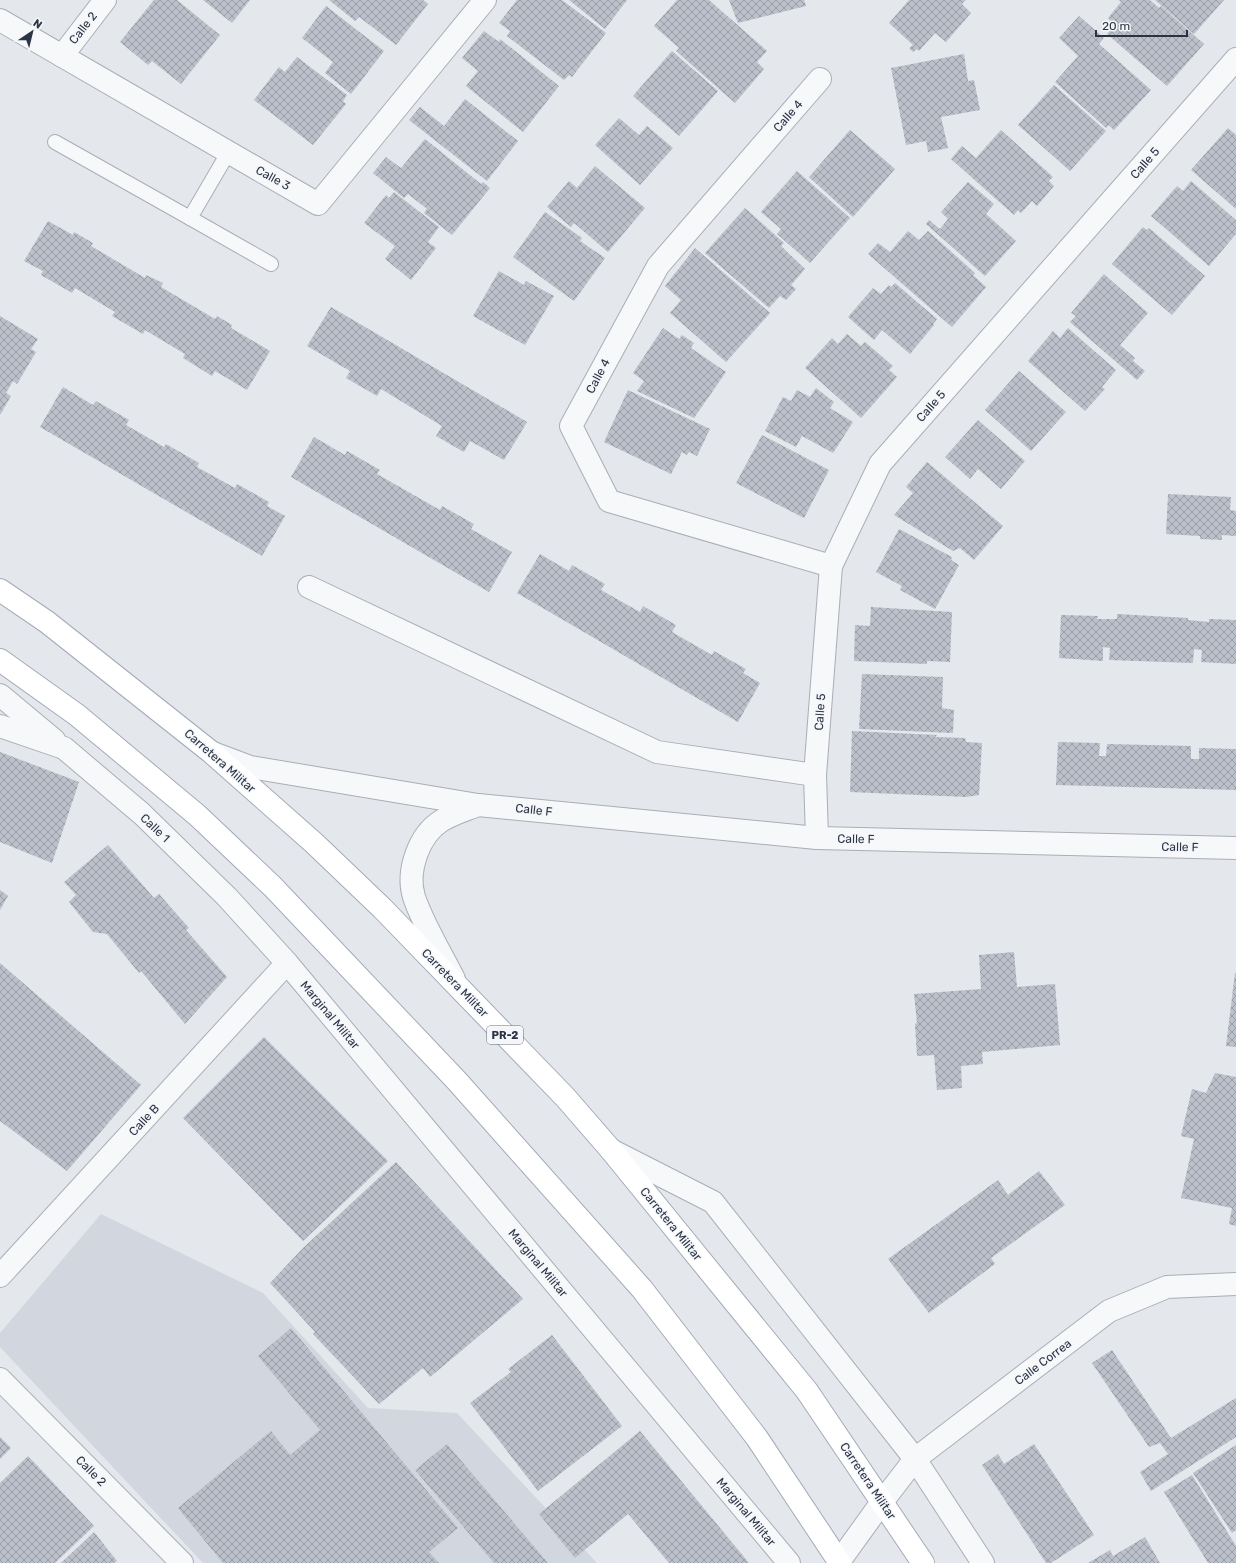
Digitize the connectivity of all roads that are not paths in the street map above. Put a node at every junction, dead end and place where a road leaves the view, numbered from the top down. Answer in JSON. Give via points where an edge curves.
{"nodes":[{"id":1,"x":105,"y":0,"type":"edge"},
{"id":2,"x":485,"y":0,"type":"edge"},
{"id":3,"x":0,"y":20,"type":"edge"},
{"id":4,"x":62,"y":56,"type":"junction"},
{"id":5,"x":1236,"y":59,"type":"edge"},
{"id":6,"x":820,"y":79,"type":"dead end"},
{"id":7,"x":55,"y":142,"type":"dead end"},
{"id":8,"x":228,"y":153,"type":"junction"},
{"id":9,"x":190,"y":218,"type":"junction"},
{"id":10,"x":271,"y":264,"type":"dead end"},
{"id":11,"x":831,"y":566,"type":"junction"},
{"id":12,"x":309,"y":587,"type":"dead end"},
{"id":13,"x":0,"y":590,"type":"edge"},
{"id":14,"x":0,"y":660,"type":"edge"},
{"id":15,"x":0,"y":695,"type":"edge"},
{"id":16,"x":0,"y":726,"type":"edge"},
{"id":17,"x":64,"y":748,"type":"junction"},
{"id":18,"x":211,"y":752,"type":"junction"},
{"id":19,"x":815,"y":775,"type":"junction"},
{"id":20,"x":478,"y":805,"type":"junction"},
{"id":21,"x":817,"y":838,"type":"junction"},
{"id":22,"x":1236,"y":848,"type":"edge"},
{"id":23,"x":287,"y":963,"type":"junction"},
{"id":24,"x":456,"y":984,"type":"junction"},
{"id":25,"x":611,"y":1150,"type":"junction"},
{"id":26,"x":0,"y":1276,"type":"edge"},
{"id":27,"x":1236,"y":1284,"type":"edge"},
{"id":28,"x":0,"y":1379,"type":"edge"},
{"id":29,"x":915,"y":1459,"type":"junction"},
{"id":30,"x":882,"y":1502,"type":"junction"},
{"id":31,"x":182,"y":1563,"type":"edge"},
{"id":32,"x":789,"y":1563,"type":"edge"},
{"id":33,"x":839,"y":1563,"type":"edge"},
{"id":34,"x":923,"y":1563,"type":"edge"},
{"id":35,"x":983,"y":1563,"type":"edge"}],
"edges":[{"from":1,"to":4,"type":"street","name":"Calle 2"},
{"from":2,"to":8,"type":"street","name":"Calle 3","via":[[318,204]]},
{"from":3,"to":4,"type":"street","name":"Calle 3"},
{"from":4,"to":8,"type":"street","name":"Calle 3"},
{"from":5,"to":11,"type":"street","name":"Calle 5","via":[[880,464]]},
{"from":6,"to":11,"type":"street","name":"Calle 4","via":[[658,266],[571,426],[610,501]]},
{"from":7,"to":9,"type":"lane"},
{"from":8,"to":9,"type":"lane"},
{"from":9,"to":10,"type":"lane"},
{"from":11,"to":19,"type":"street","name":"Calle 5"},
{"from":12,"to":19,"type":"street","via":[[657,752]]},
{"from":13,"to":18,"type":"main road","name":"Carretera Militar","number":"PR-2","via":[[47,622]]},
{"from":14,"to":33,"type":"main road","via":[[77,715],[197,816],[274,887],[458,1081],[642,1289],[757,1438]]},
{"from":15,"to":17,"type":"street"},
{"from":16,"to":17,"type":"street","name":"Calle 1"},
{"from":17,"to":23,"type":"street","name":"Calle 1","via":[[142,814],[227,897]]},
{"from":18,"to":20,"type":"street","name":"Calle F","via":[[250,767]]},
{"from":18,"to":24,"type":"main road","name":"Carretera Militar","number":"PR-2","via":[[314,843]]},
{"from":19,"to":21,"type":"street","name":"Calle 5"},
{"from":20,"to":21,"type":"street","name":"Calle F"},
{"from":20,"to":24,"type":"street","via":[[441,821],[423,839],[414,859],[414,896]]},
{"from":21,"to":22,"type":"street","name":"Calle F"},
{"from":23,"to":26,"type":"street","name":"Calle B"},
{"from":23,"to":32,"type":"street","name":"Marginal Militar"},
{"from":24,"to":25,"type":"main road","name":"Carretera Militar","number":"PR-2","via":[[565,1097]]},
{"from":25,"to":29,"type":"street","via":[[713,1202]]},
{"from":25,"to":30,"type":"main road","name":"Carretera Militar","number":"PR-2","via":[[807,1391]]},
{"from":27,"to":29,"type":"street","name":"Calle Correa","via":[[1167,1287],[1109,1311]]},
{"from":28,"to":31,"type":"street","name":"Calle 2"},
{"from":29,"to":30,"type":"street","name":"Calle Correa"},
{"from":29,"to":35,"type":"street"},
{"from":30,"to":33,"type":"street","name":"Calle Correa"},
{"from":30,"to":34,"type":"main road","name":"Carretera Militar","number":"PR-2"}]}
